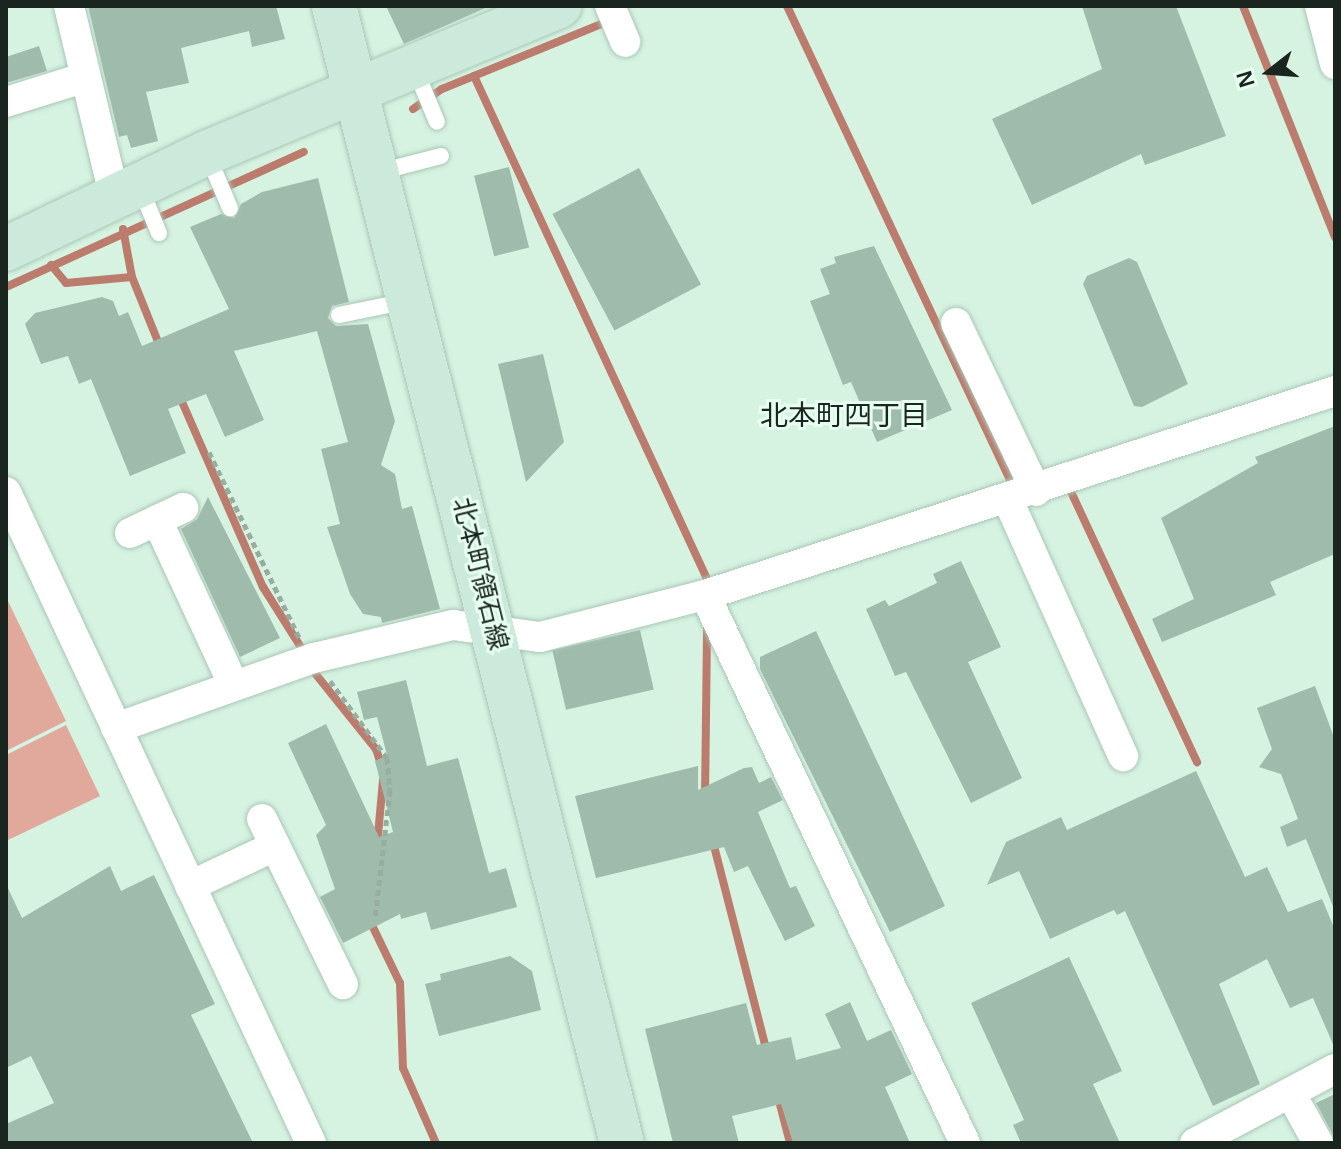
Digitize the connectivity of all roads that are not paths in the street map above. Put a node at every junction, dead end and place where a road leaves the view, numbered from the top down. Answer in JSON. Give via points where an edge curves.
{"nodes":[{"id":1,"x":69,"y":6,"type":"edge"},
{"id":2,"x":334,"y":6,"type":"edge"},
{"id":3,"x":560,"y":6,"type":"edge"},
{"id":4,"x":610,"y":6,"type":"edge"},
{"id":5,"x":1320,"y":6,"type":"edge"},
{"id":6,"x":625,"y":42,"type":"dead end"},
{"id":7,"x":1335,"y":64,"type":"edge"},
{"id":8,"x":418,"y":76,"type":"junction"},
{"id":9,"x":83,"y":78,"type":"junction"},
{"id":10,"x":356,"y":90,"type":"junction"},
{"id":11,"x":6,"y":102,"type":"edge"},
{"id":12,"x":437,"y":122,"type":"dead end"},
{"id":13,"x":441,"y":156,"type":"dead end"},
{"id":14,"x":210,"y":163,"type":"junction"},
{"id":15,"x":377,"y":172,"type":"junction"},
{"id":16,"x":133,"y":195,"type":"junction"},
{"id":17,"x":230,"y":208,"type":"dead end"},
{"id":18,"x":159,"y":233,"type":"dead end"},
{"id":19,"x":6,"y":249,"type":"edge"},
{"id":20,"x":410,"y":300,"type":"junction"},
{"id":21,"x":339,"y":315,"type":"dead end"},
{"id":22,"x":956,"y":323,"type":"dead end"},
{"id":23,"x":1335,"y":391,"type":"edge"},
{"id":24,"x":6,"y":492,"type":"edge"},
{"id":25,"x":1022,"y":496,"type":"junction"},
{"id":26,"x":157,"y":520,"type":"dead end"},
{"id":27,"x":705,"y":595,"type":"junction"},
{"id":28,"x":495,"y":633,"type":"junction"},
{"id":29,"x":234,"y":686,"type":"junction"},
{"id":30,"x":116,"y":728,"type":"junction"},
{"id":31,"x":1123,"y":756,"type":"dead end"},
{"id":32,"x":190,"y":886,"type":"junction"},
{"id":33,"x":343,"y":984,"type":"dead end"},
{"id":34,"x":1335,"y":1069,"type":"edge"},
{"id":35,"x":1292,"y":1096,"type":"junction"},
{"id":36,"x":311,"y":1143,"type":"edge"},
{"id":37,"x":622,"y":1143,"type":"edge"},
{"id":38,"x":965,"y":1143,"type":"edge"},
{"id":39,"x":1195,"y":1143,"type":"edge"},
{"id":40,"x":1318,"y":1143,"type":"edge"}],
"edges":[{"from":1,"to":9,"type":"street"},
{"from":2,"to":10,"type":"main road","name":"北本町領石線"},
{"from":3,"to":8,"type":"main road"},
{"from":4,"to":6,"type":"street"},
{"from":5,"to":7,"type":"street"},
{"from":8,"to":10,"type":"main road"},
{"from":8,"to":12,"type":"lane"},
{"from":9,"to":11,"type":"street"},
{"from":9,"to":16,"type":"street"},
{"from":10,"to":14,"type":"main road"},
{"from":10,"to":15,"type":"main road","name":"北本町領石線"},
{"from":13,"to":15,"type":"lane"},
{"from":14,"to":16,"type":"main road"},
{"from":14,"to":17,"type":"lane"},
{"from":15,"to":20,"type":"main road","name":"北本町領石線"},
{"from":16,"to":18,"type":"lane"},
{"from":16,"to":19,"type":"main road"},
{"from":20,"to":21,"type":"lane"},
{"from":20,"to":28,"type":"main road","name":"北本町領石線"},
{"from":22,"to":25,"type":"street"},
{"from":23,"to":25,"type":"street"},
{"from":24,"to":30,"type":"street"},
{"from":25,"to":27,"type":"street"},
{"from":25,"to":31,"type":"street"},
{"from":26,"to":29,"type":"street"},
{"from":27,"to":28,"type":"street","via":[[540,637]]},
{"from":27,"to":38,"type":"street"},
{"from":28,"to":29,"type":"street","via":[[453,625],[314,658]]},
{"from":28,"to":37,"type":"main road","name":"北本町領石線"},
{"from":29,"to":30,"type":"street"},
{"from":30,"to":32,"type":"street"},
{"from":32,"to":33,"type":"street","via":[[269,832]]},
{"from":32,"to":36,"type":"street"},
{"from":34,"to":35,"type":"street","via":[[1302,1083]]},
{"from":35,"to":39,"type":"street"},
{"from":35,"to":40,"type":"street"}]}
